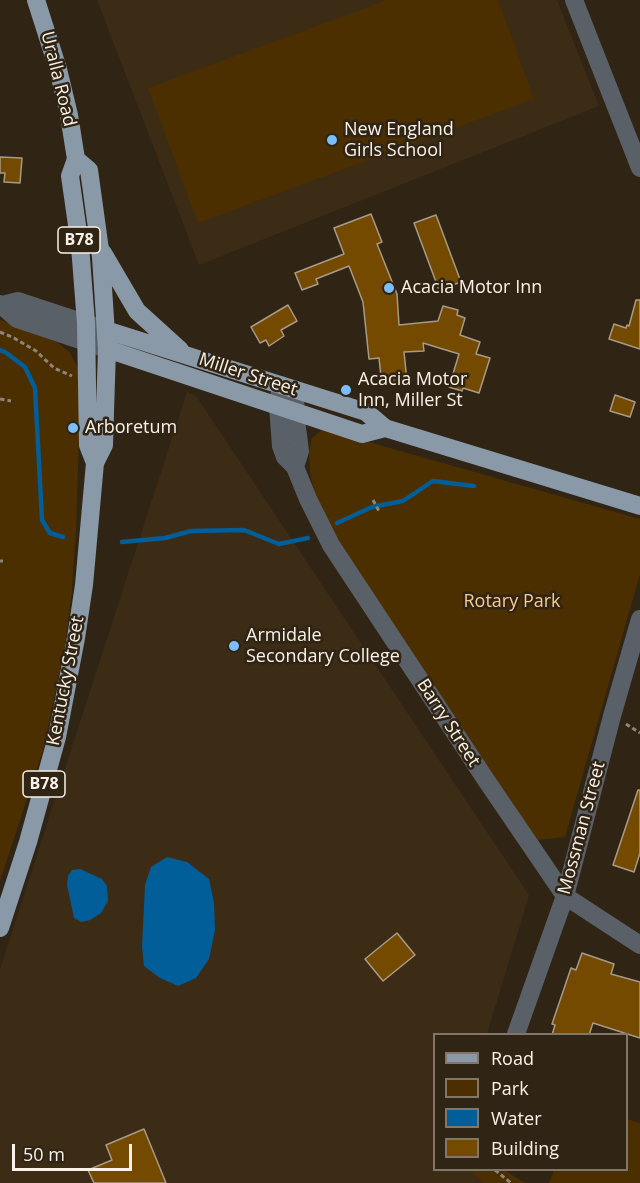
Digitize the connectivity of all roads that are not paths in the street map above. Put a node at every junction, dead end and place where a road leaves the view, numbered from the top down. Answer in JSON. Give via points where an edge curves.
{"nodes":[{"id":1,"x":36,"y":0,"type":"edge"},
{"id":2,"x":574,"y":0,"type":"edge"},
{"id":3,"x":76,"y":159,"type":"junction"},
{"id":4,"x":640,"y":168,"type":"edge"},
{"id":5,"x":100,"y":249,"type":"junction"},
{"id":6,"x":1,"y":304,"type":"edge"},
{"id":7,"x":86,"y":323,"type":"junction"},
{"id":8,"x":106,"y":330,"type":"junction"},
{"id":9,"x":88,"y":343,"type":"junction"},
{"id":10,"x":107,"y":349,"type":"junction"},
{"id":11,"x":186,"y":355,"type":"junction"},
{"id":12,"x":289,"y":388,"type":"junction"},
{"id":13,"x":287,"y":409,"type":"junction"},
{"id":14,"x":386,"y":428,"type":"junction"},
{"id":15,"x":95,"y":463,"type":"junction"},
{"id":16,"x":640,"y":506,"type":"edge"},
{"id":17,"x":640,"y":619,"type":"edge"},
{"id":18,"x":565,"y":896,"type":"junction"},
{"id":19,"x":0,"y":928,"type":"edge"},
{"id":20,"x":640,"y":945,"type":"edge"},
{"id":21,"x":517,"y":1033,"type":"edge"}],
"edges":[{"from":1,"to":3,"type":"main road","name":"Uralla Road","number":"B78","via":[[58,69]]},
{"from":2,"to":4,"type":"street"},
{"from":3,"to":5,"type":"main road","name":"Uralla Road","number":"B78","via":[[89,170]]},
{"from":3,"to":7,"type":"main road","name":"Uralla Road","number":"B78","via":[[70,176]]},
{"from":5,"to":8,"type":"main road","name":"Uralla Road","number":"B78"},
{"from":5,"to":11,"type":"main road","via":[[137,311]]},
{"from":6,"to":7,"type":"street","via":[[18,301]]},
{"from":6,"to":9,"type":"street","via":[[17,319]]},
{"from":7,"to":8,"type":"street"},
{"from":7,"to":9,"type":"main road","name":"Uralla Road","number":"B78"},
{"from":8,"to":10,"type":"main road","name":"Kentucky Street","number":"B78"},
{"from":8,"to":11,"type":"main road","name":"Miller Street"},
{"from":9,"to":10,"type":"street"},
{"from":9,"to":15,"type":"main road","name":"Kentucky Street","number":"B78","via":[[88,446]]},
{"from":10,"to":13,"type":"main road","name":"Miller Street"},
{"from":10,"to":15,"type":"main road","name":"Kentucky Street","number":"B78","via":[[104,445]]},
{"from":11,"to":12,"type":"main road","name":"Miller Street"},
{"from":12,"to":13,"type":"street","name":"Barry Street"},
{"from":12,"to":14,"type":"main road","name":"Miller Street","via":[[366,412]]},
{"from":13,"to":14,"type":"main road","name":"Miller Street","via":[[362,434]]},
{"from":13,"to":18,"type":"street","name":"Barry Street","via":[[300,452],[295,467],[331,545]]},
{"from":14,"to":16,"type":"main road","name":"Miller Street"},
{"from":15,"to":19,"type":"main road","name":"Kentucky Street","number":"B78","via":[[84,585],[57,737]]},
{"from":17,"to":18,"type":"street","name":"Mossman Street"},
{"from":18,"to":20,"type":"street","name":"Barry Street"},
{"from":18,"to":21,"type":"street","name":"Mossman Street"}]}
